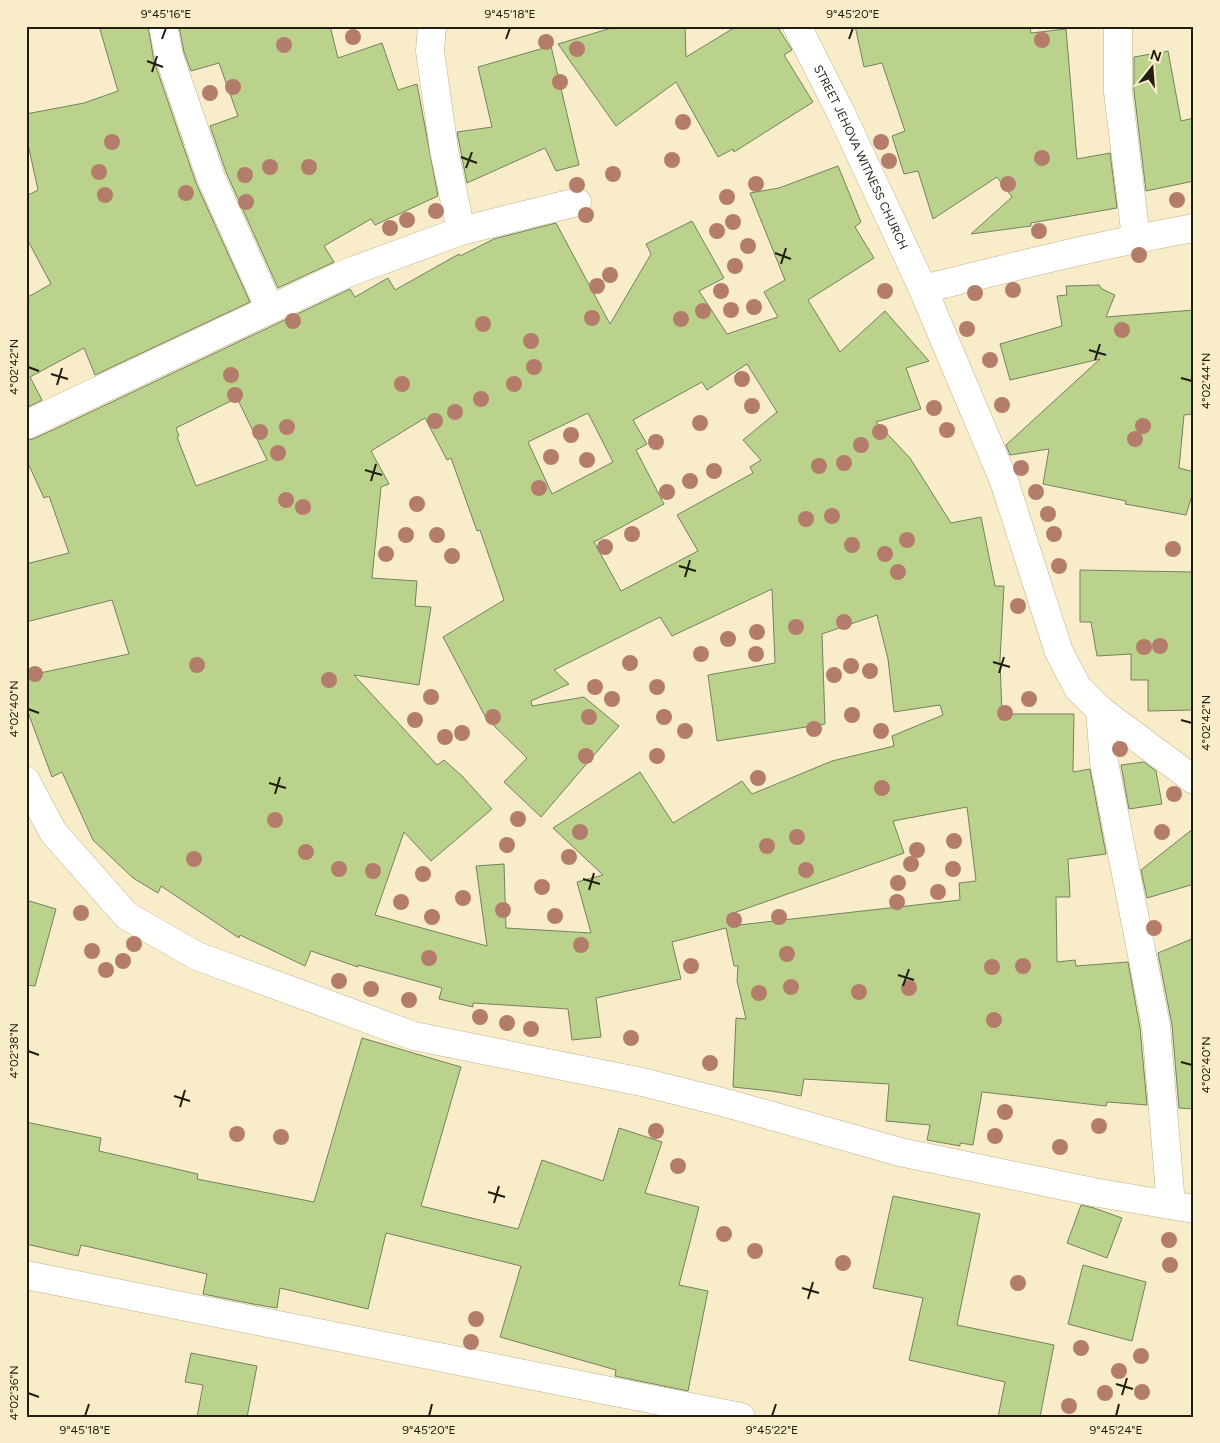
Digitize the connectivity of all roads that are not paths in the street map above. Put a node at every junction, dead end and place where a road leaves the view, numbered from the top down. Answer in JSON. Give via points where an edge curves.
{"nodes":[{"id":1,"x":163,"y":26,"type":"edge"},
{"id":2,"x":432,"y":26,"type":"edge"},
{"id":3,"x":798,"y":26,"type":"edge"},
{"id":4,"x":1118,"y":26,"type":"edge"},
{"id":5,"x":577,"y":202,"type":"dead end"},
{"id":6,"x":1194,"y":228,"type":"edge"},
{"id":7,"x":461,"y":231,"type":"junction"},
{"id":8,"x":1136,"y":238,"type":"junction"},
{"id":9,"x":923,"y":290,"type":"junction"},
{"id":10,"x":270,"y":309,"type":"junction"},
{"id":11,"x":26,"y":426,"type":"edge"},
{"id":12,"x":1100,"y":710,"type":"junction"},
{"id":13,"x":1194,"y":780,"type":"edge"},
{"id":14,"x":26,"y":781,"type":"edge"},
{"id":15,"x":1182,"y":1207,"type":"edge"},
{"id":16,"x":26,"y":1275,"type":"edge"},
{"id":17,"x":741,"y":1417,"type":"edge"}],
"edges":[{"from":1,"to":10,"type":"street","via":[[169,56],[211,178]]},
{"from":2,"to":7,"type":"street","via":[[431,60],[444,150]]},
{"from":3,"to":9,"type":"street","name":"STREET JEHOVA WITNESS CHURCH"},
{"from":4,"to":8,"type":"street","via":[[1118,92]]},
{"from":5,"to":7,"type":"street"},
{"from":6,"to":8,"type":"street"},
{"from":7,"to":10,"type":"street","via":[[347,273]]},
{"from":8,"to":9,"type":"street"},
{"from":9,"to":12,"type":"street","name":"STREET JEHOVA WITNESS CHURCH","via":[[1004,482],[1059,652],[1078,688]]},
{"from":10,"to":11,"type":"street"},
{"from":12,"to":13,"type":"street","name":"STREET JEHOVA WITNESS CHURCH"},
{"from":12,"to":15,"type":"street","via":[[1104,762],[1156,1026]]},
{"from":14,"to":15,"type":"street","via":[[53,832],[127,916],[206,960],[414,1036],[642,1082],[900,1152]]},
{"from":16,"to":17,"type":"street"}]}
